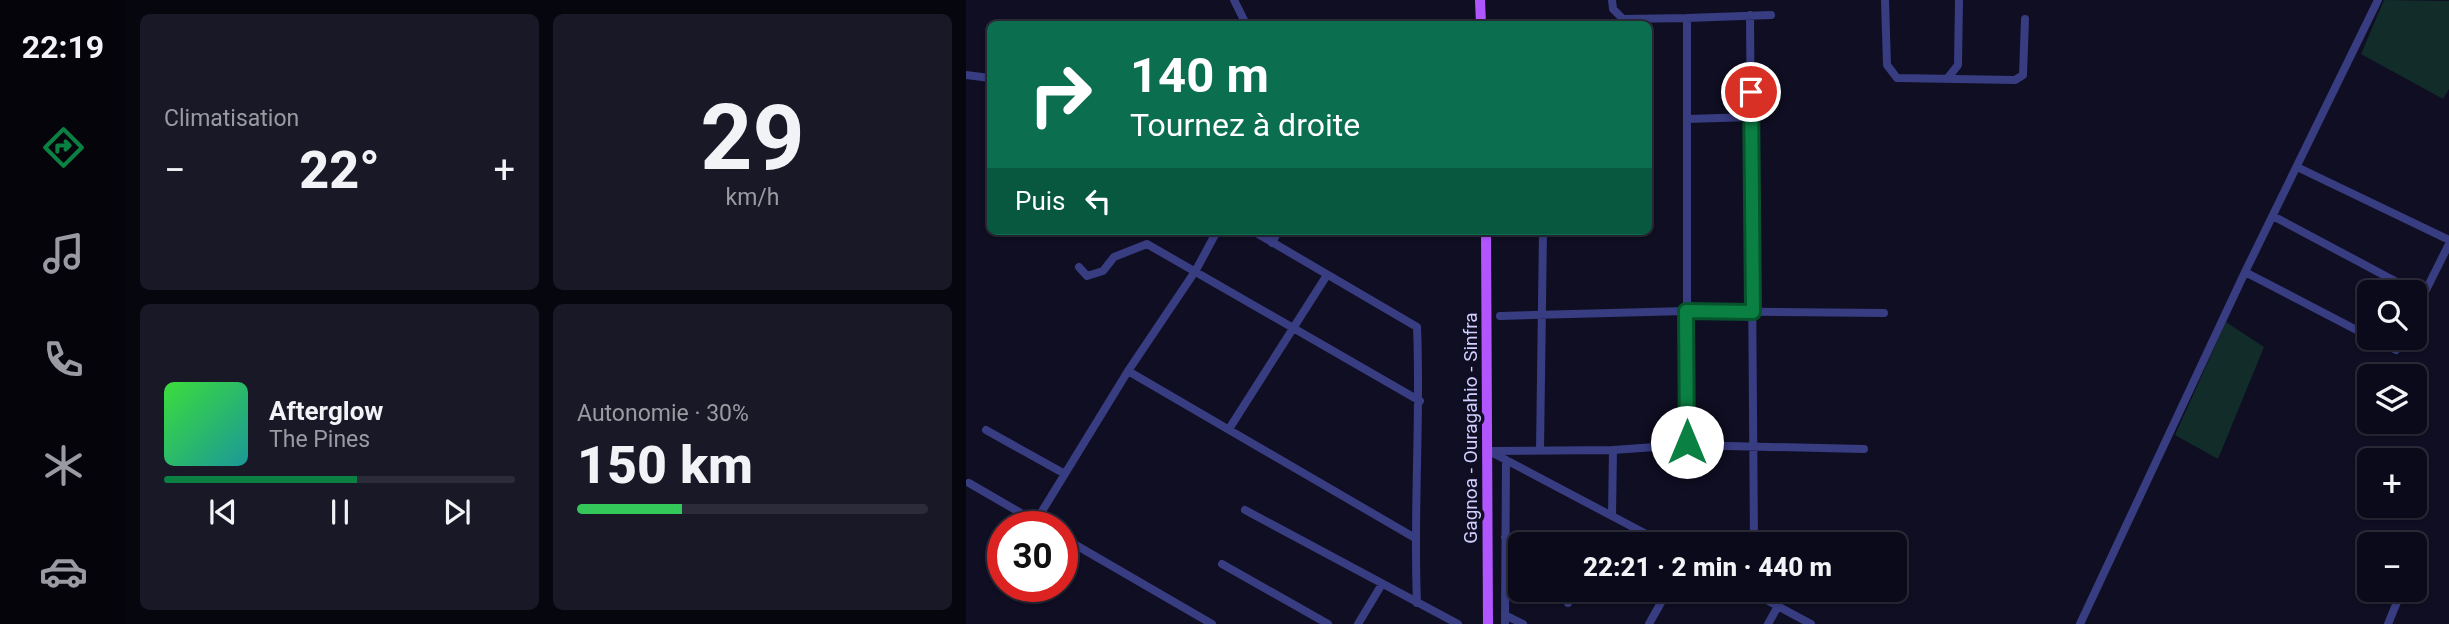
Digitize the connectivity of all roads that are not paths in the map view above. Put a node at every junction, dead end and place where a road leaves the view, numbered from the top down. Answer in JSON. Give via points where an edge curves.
{"nodes":[{"id":1,"x":1234,"y":0,"type":"edge"},
{"id":2,"x":1480,"y":0,"type":"edge"},
{"id":3,"x":1612,"y":0,"type":"edge"},
{"id":4,"x":1885,"y":0,"type":"edge"},
{"id":5,"x":1959,"y":0,"type":"edge"},
{"id":6,"x":2378,"y":0,"type":"edge"},
{"id":7,"x":1771,"y":15,"type":"dead end"},
{"id":8,"x":1750,"y":16,"type":"junction"},
{"id":9,"x":1686,"y":18,"type":"junction"},
{"id":10,"x":2025,"y":19,"type":"dead end"},
{"id":11,"x":1244,"y":21,"type":"edge"},
{"id":12,"x":1481,"y":21,"type":"edge"},
{"id":13,"x":966,"y":75,"type":"edge"},
{"id":14,"x":987,"y":78,"type":"edge"},
{"id":15,"x":1947,"y":79,"type":"junction"},
{"id":16,"x":1752,"y":117,"type":"junction"},
{"id":17,"x":1687,"y":119,"type":"junction"},
{"id":18,"x":2297,"y":167,"type":"junction"},
{"id":19,"x":2273,"y":216,"type":"junction"},
{"id":20,"x":1215,"y":235,"type":"edge"},
{"id":21,"x":1259,"y":235,"type":"edge"},
{"id":22,"x":1276,"y":235,"type":"edge"},
{"id":23,"x":1486,"y":235,"type":"edge"},
{"id":24,"x":1543,"y":235,"type":"edge"},
{"id":25,"x":2449,"y":242,"type":"edge"},
{"id":26,"x":1272,"y":243,"type":"junction"},
{"id":27,"x":1079,"y":267,"type":"dead end"},
{"id":28,"x":1196,"y":270,"type":"junction"},
{"id":29,"x":2245,"y":272,"type":"junction"},
{"id":30,"x":1327,"y":275,"type":"junction"},
{"id":31,"x":2393,"y":280,"type":"edge"},
{"id":32,"x":2427,"y":288,"type":"edge"},
{"id":33,"x":1686,"y":311,"type":"junction"},
{"id":34,"x":1753,"y":312,"type":"junction"},
{"id":35,"x":1884,"y":313,"type":"dead end"},
{"id":36,"x":1541,"y":315,"type":"junction"},
{"id":37,"x":1500,"y":316,"type":"dead end"},
{"id":38,"x":1293,"y":329,"type":"junction"},
{"id":39,"x":2357,"y":330,"type":"edge"},
{"id":40,"x":1128,"y":371,"type":"junction"},
{"id":41,"x":1420,"y":401,"type":"junction"},
{"id":42,"x":1229,"y":429,"type":"junction"},
{"id":43,"x":986,"y":430,"type":"dead end"},
{"id":44,"x":1684,"y":445,"type":"junction"},
{"id":45,"x":1754,"y":447,"type":"junction"},
{"id":46,"x":1864,"y":449,"type":"dead end"},
{"id":47,"x":1540,"y":450,"type":"junction"},
{"id":48,"x":1613,"y":450,"type":"junction"},
{"id":49,"x":1489,"y":451,"type":"junction"},
{"id":50,"x":1506,"y":460,"type":"junction"},
{"id":51,"x":1065,"y":474,"type":"junction"},
{"id":52,"x":970,"y":483,"type":"dead end"},
{"id":53,"x":1245,"y":510,"type":"dead end"},
{"id":54,"x":1019,"y":511,"type":"edge"},
{"id":55,"x":1042,"y":511,"type":"edge"},
{"id":56,"x":1612,"y":516,"type":"junction"},
{"id":57,"x":1642,"y":532,"type":"edge"},
{"id":58,"x":1754,"y":532,"type":"edge"},
{"id":59,"x":1505,"y":537,"type":"junction"},
{"id":60,"x":1508,"y":537,"type":"edge"},
{"id":61,"x":1415,"y":538,"type":"junction"},
{"id":62,"x":1078,"y":546,"type":"edge"},
{"id":63,"x":1222,"y":564,"type":"dead end"},
{"id":64,"x":1382,"y":584,"type":"junction"},
{"id":65,"x":1661,"y":602,"type":"edge"},
{"id":66,"x":1771,"y":602,"type":"edge"},
{"id":67,"x":2397,"y":602,"type":"edge"},
{"id":68,"x":1417,"y":603,"type":"junction"},
{"id":69,"x":1778,"y":606,"type":"junction"},
{"id":70,"x":1505,"y":619,"type":"edge"},
{"id":71,"x":1212,"y":624,"type":"edge"},
{"id":72,"x":1328,"y":624,"type":"edge"},
{"id":73,"x":1358,"y":624,"type":"edge"},
{"id":74,"x":1458,"y":624,"type":"edge"},
{"id":75,"x":1488,"y":624,"type":"edge"},
{"id":76,"x":1523,"y":624,"type":"edge"},
{"id":77,"x":1649,"y":624,"type":"edge"},
{"id":78,"x":1768,"y":624,"type":"edge"},
{"id":79,"x":1811,"y":624,"type":"edge"},
{"id":80,"x":2080,"y":624,"type":"edge"},
{"id":81,"x":2388,"y":624,"type":"edge"}],
"edges":[{"from":1,"to":11,"type":"street"},
{"from":2,"to":12,"type":"main road"},
{"from":3,"to":9,"type":"street","via":[[1613,9],[1623,19]]},
{"from":4,"to":15,"type":"street","via":[[1886,65],[1898,78]]},
{"from":5,"to":15,"type":"street","via":[[1958,65]]},
{"from":6,"to":18,"type":"street"},
{"from":7,"to":8,"type":"street"},
{"from":8,"to":9,"type":"street"},
{"from":8,"to":16,"type":"street"},
{"from":9,"to":17,"type":"street"},
{"from":10,"to":15,"type":"street","via":[[2023,75],[2015,80]]},
{"from":13,"to":14,"type":"street"},
{"from":16,"to":17,"type":"street"},
{"from":16,"to":34,"type":"street"},
{"from":17,"to":33,"type":"street"},
{"from":18,"to":19,"type":"street"},
{"from":18,"to":25,"type":"street"},
{"from":19,"to":29,"type":"street"},
{"from":19,"to":31,"type":"street"},
{"from":20,"to":28,"type":"street"},
{"from":21,"to":26,"type":"street"},
{"from":22,"to":26,"type":"street"},
{"from":23,"to":49,"type":"main road","name":"Gagnoa - Ouragahio - Sinfra"},
{"from":24,"to":36,"type":"street"},
{"from":25,"to":32,"type":"street"},
{"from":26,"to":30,"type":"street"},
{"from":27,"to":28,"type":"street","via":[[1087,276],[1103,271],[1114,257],[1147,244]]},
{"from":28,"to":38,"type":"street"},
{"from":28,"to":40,"type":"street"},
{"from":29,"to":39,"type":"street"},
{"from":29,"to":80,"type":"street"},
{"from":30,"to":38,"type":"street"},
{"from":30,"to":41,"type":"street","via":[[1417,327]]},
{"from":33,"to":34,"type":"street"},
{"from":33,"to":36,"type":"street"},
{"from":33,"to":44,"type":"street"},
{"from":34,"to":35,"type":"street"},
{"from":34,"to":45,"type":"street"},
{"from":36,"to":37,"type":"street"},
{"from":36,"to":47,"type":"street"},
{"from":38,"to":41,"type":"street"},
{"from":38,"to":42,"type":"street"},
{"from":40,"to":42,"type":"street"},
{"from":40,"to":51,"type":"street"},
{"from":41,"to":61,"type":"street"},
{"from":42,"to":61,"type":"street"},
{"from":43,"to":51,"type":"street"},
{"from":44,"to":45,"type":"street"},
{"from":44,"to":48,"type":"street"},
{"from":45,"to":46,"type":"street"},
{"from":45,"to":58,"type":"street"},
{"from":47,"to":48,"type":"street"},
{"from":47,"to":49,"type":"street"},
{"from":48,"to":56,"type":"street"},
{"from":49,"to":50,"type":"street"},
{"from":49,"to":75,"type":"main road","name":"Gagnoa - Ouragahio - Sinfra"},
{"from":50,"to":56,"type":"street"},
{"from":50,"to":59,"type":"street"},
{"from":51,"to":55,"type":"street"},
{"from":52,"to":54,"type":"street"},
{"from":53,"to":64,"type":"street"},
{"from":56,"to":57,"type":"street"},
{"from":59,"to":60,"type":"street"},
{"from":59,"to":70,"type":"street"},
{"from":61,"to":68,"type":"street"},
{"from":62,"to":71,"type":"street"},
{"from":63,"to":72,"type":"street"},
{"from":64,"to":68,"type":"street"},
{"from":64,"to":73,"type":"street"},
{"from":65,"to":77,"type":"street"},
{"from":66,"to":69,"type":"street"},
{"from":67,"to":81,"type":"street"},
{"from":68,"to":74,"type":"street"},
{"from":69,"to":78,"type":"street"},
{"from":69,"to":79,"type":"street"},
{"from":70,"to":76,"type":"street"}]}
